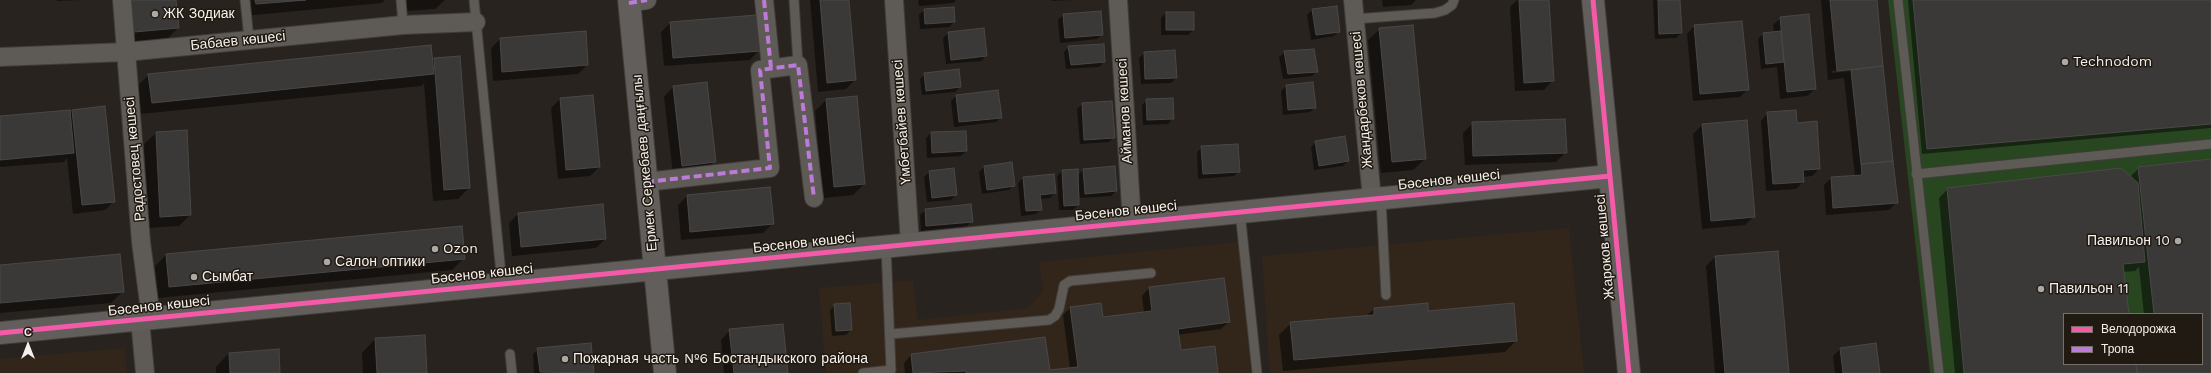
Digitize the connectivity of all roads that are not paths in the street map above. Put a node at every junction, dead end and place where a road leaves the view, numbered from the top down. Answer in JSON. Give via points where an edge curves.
{"nodes":[{"id":1,"x":122,"y":0,"type":"edge"},
{"id":2,"x":245,"y":0,"type":"edge"},
{"id":3,"x":401,"y":0,"type":"edge"},
{"id":4,"x":474,"y":0,"type":"edge"},
{"id":5,"x":764,"y":0,"type":"edge"},
{"id":6,"x":794,"y":0,"type":"edge"},
{"id":7,"x":894,"y":0,"type":"edge"},
{"id":8,"x":1118,"y":0,"type":"edge"},
{"id":9,"x":1353,"y":0,"type":"edge"},
{"id":10,"x":1454,"y":0,"type":"edge"},
{"id":11,"x":1594,"y":0,"type":"edge"},
{"id":12,"x":1898,"y":0,"type":"edge"},
{"id":13,"x":635,"y":1,"type":"edge"},
{"id":14,"x":1354,"y":19,"type":"junction"},
{"id":15,"x":476,"y":22,"type":"junction"},
{"id":16,"x":403,"y":25,"type":"junction"},
{"id":17,"x":249,"y":39,"type":"junction"},
{"id":18,"x":126,"y":52,"type":"junction"},
{"id":19,"x":0,"y":58,"type":"edge"},
{"id":20,"x":798,"y":66,"type":"junction"},
{"id":21,"x":771,"y":68,"type":"junction"},
{"id":22,"x":2211,"y":144,"type":"edge"},
{"id":23,"x":1916,"y":174,"type":"junction"},
{"id":24,"x":1610,"y":176,"type":"junction"},
{"id":25,"x":646,"y":182,"type":"junction"},
{"id":26,"x":814,"y":198,"type":"dead end"},
{"id":27,"x":1376,"y":199,"type":"junction"},
{"id":28,"x":1240,"y":212,"type":"junction"},
{"id":29,"x":1132,"y":223,"type":"junction"},
{"id":30,"x":910,"y":244,"type":"junction"},
{"id":31,"x":886,"y":247,"type":"junction"},
{"id":32,"x":655,"y":270,"type":"junction"},
{"id":33,"x":1151,"y":273,"type":"dead end"},
{"id":34,"x":502,"y":284,"type":"junction"},
{"id":35,"x":1386,"y":295,"type":"dead end"},
{"id":36,"x":146,"y":319,"type":"junction"},
{"id":37,"x":0,"y":333,"type":"edge"},
{"id":38,"x":890,"y":334,"type":"junction"},
{"id":39,"x":510,"y":354,"type":"dead end"},
{"id":40,"x":145,"y":373,"type":"edge"},
{"id":41,"x":512,"y":373,"type":"edge"},
{"id":42,"x":665,"y":373,"type":"edge"},
{"id":43,"x":863,"y":373,"type":"edge"},
{"id":44,"x":1257,"y":373,"type":"edge"},
{"id":45,"x":1629,"y":373,"type":"edge"},
{"id":46,"x":1939,"y":373,"type":"edge"}],
"edges":[{"from":1,"to":18,"type":"street","name":"Радостовец көшесі"},
{"from":2,"to":17,"type":"lane"},
{"from":3,"to":16,"type":"lane"},
{"from":4,"to":15,"type":"lane"},
{"from":5,"to":21,"type":"street"},
{"from":6,"to":20,"type":"lane"},
{"from":7,"to":30,"type":"street","name":"Үмбетбайев көшесі"},
{"from":8,"to":29,"type":"street","name":"Айманов көшесі"},
{"from":9,"to":14,"type":"street","name":"Жандарбеков көшесі"},
{"from":10,"to":14,"type":"lane","via":[[1445,10],[1435,13]]},
{"from":11,"to":24,"type":"street","name":"Жароков көшесі"},
{"from":12,"to":23,"type":"lane"},
{"from":13,"to":25,"type":"street","name":"Ермек Серкебаев даңғылы"},
{"from":14,"to":27,"type":"street","name":"Жандарбеков көшесі"},
{"from":15,"to":16,"type":"street","name":"Бабаев көшесі"},
{"from":15,"to":34,"type":"lane"},
{"from":16,"to":17,"type":"street","name":"Бабаев көшесі"},
{"from":17,"to":18,"type":"street","name":"Бабаев көшесі"},
{"from":18,"to":19,"type":"street","name":"Бабаев көшесі"},
{"from":18,"to":36,"type":"street","name":"Радостовец көшесі"},
{"from":20,"to":21,"type":"street"},
{"from":20,"to":26,"type":"street"},
{"from":21,"to":25,"type":"street","via":[[760,70],[770,168]]},
{"from":22,"to":23,"type":"lane"},
{"from":23,"to":46,"type":"lane"},
{"from":24,"to":27,"type":"street","name":"Бәсенов көшесі"},
{"from":24,"to":45,"type":"street","name":"Жароков көшесі"},
{"from":25,"to":32,"type":"street","name":"Ермек Серкебаев даңғылы"},
{"from":27,"to":28,"type":"street","name":"Бәсенов көшесі"},
{"from":27,"to":35,"type":"lane"},
{"from":28,"to":29,"type":"street","name":"Бәсенов көшесі"},
{"from":28,"to":44,"type":"lane"},
{"from":29,"to":30,"type":"street","name":"Бәсенов көшесі"},
{"from":30,"to":31,"type":"street","name":"Бәсенов көшесі"},
{"from":31,"to":32,"type":"street","name":"Бәсенов көшесі"},
{"from":31,"to":38,"type":"lane"},
{"from":32,"to":34,"type":"street","name":"Бәсенов көшесі"},
{"from":32,"to":42,"type":"street","name":"Ермек Серкебаев даңғылы"},
{"from":33,"to":38,"type":"lane","via":[[1070,281],[1064,285],[1059,309],[1049,320]]},
{"from":34,"to":36,"type":"street","name":"Бәсенов көшесі"},
{"from":36,"to":37,"type":"street","name":"Бәсенов көшесі"},
{"from":36,"to":40,"type":"street","name":"Радостовец көшесі"},
{"from":38,"to":43,"type":"lane","via":[[891,370]]},
{"from":39,"to":41,"type":"lane"}]}
